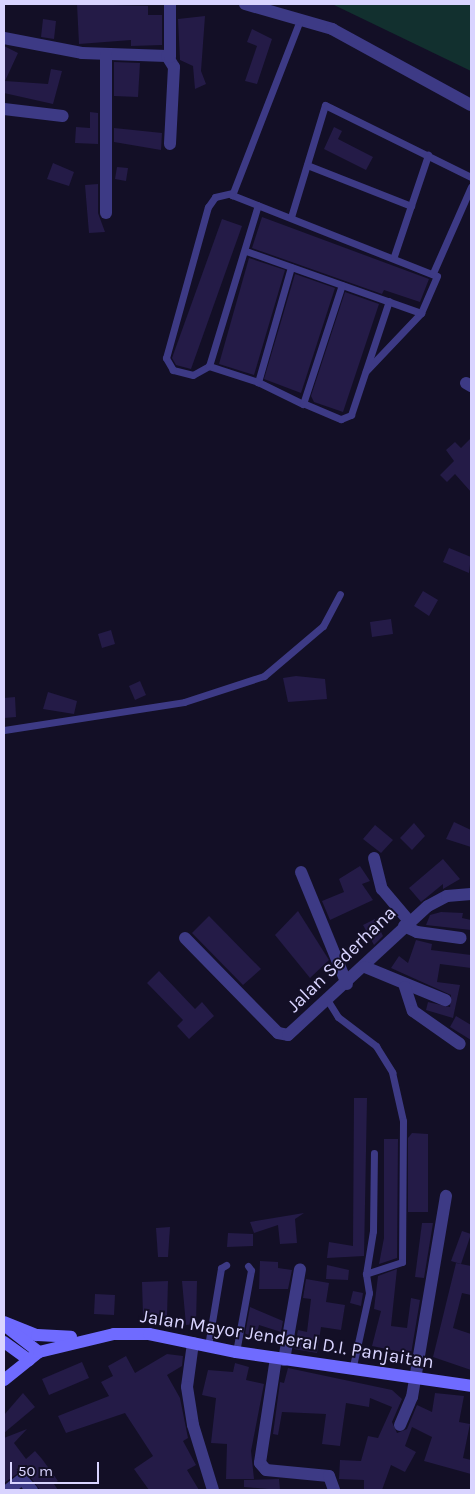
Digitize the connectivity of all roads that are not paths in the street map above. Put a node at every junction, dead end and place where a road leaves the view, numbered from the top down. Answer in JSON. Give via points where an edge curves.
{"nodes":[{"id":1,"x":170,"y":4,"type":"edge"},
{"id":2,"x":245,"y":4,"type":"edge"},
{"id":3,"x":300,"y":20,"type":"junction"},
{"id":4,"x":4,"y":38,"type":"edge"},
{"id":5,"x":106,"y":55,"type":"junction"},
{"id":6,"x":170,"y":57,"type":"junction"},
{"id":7,"x":471,"y":105,"type":"edge"},
{"id":8,"x":4,"y":109,"type":"edge"},
{"id":9,"x":63,"y":116,"type":"dead end"},
{"id":10,"x":170,"y":144,"type":"dead end"},
{"id":11,"x":428,"y":155,"type":"junction"},
{"id":12,"x":307,"y":165,"type":"junction"},
{"id":13,"x":471,"y":177,"type":"edge"},
{"id":14,"x":471,"y":187,"type":"edge"},
{"id":15,"x":232,"y":193,"type":"junction"},
{"id":16,"x":258,"y":205,"type":"junction"},
{"id":17,"x":411,"y":206,"type":"junction"},
{"id":18,"x":106,"y":213,"type":"dead end"},
{"id":19,"x":291,"y":216,"type":"junction"},
{"id":20,"x":246,"y":251,"type":"junction"},
{"id":21,"x":394,"y":256,"type":"junction"},
{"id":22,"x":291,"y":267,"type":"junction"},
{"id":23,"x":433,"y":273,"type":"junction"},
{"id":24,"x":342,"y":285,"type":"junction"},
{"id":25,"x":389,"y":301,"type":"junction"},
{"id":26,"x":421,"y":313,"type":"junction"},
{"id":27,"x":208,"y":366,"type":"junction"},
{"id":28,"x":366,"y":371,"type":"junction"},
{"id":29,"x":258,"y":382,"type":"junction"},
{"id":30,"x":305,"y":404,"type":"junction"},
{"id":31,"x":340,"y":594,"type":"dead end"},
{"id":32,"x":4,"y":730,"type":"edge"},
{"id":33,"x":374,"y":858,"type":"dead end"},
{"id":34,"x":301,"y":872,"type":"dead end"},
{"id":35,"x":471,"y":894,"type":"edge"},
{"id":36,"x":407,"y":923,"type":"junction"},
{"id":37,"x":185,"y":938,"type":"dead end"},
{"id":38,"x":461,"y":938,"type":"dead end"},
{"id":39,"x":365,"y":968,"type":"junction"},
{"id":40,"x":347,"y":984,"type":"junction"},
{"id":41,"x":405,"y":987,"type":"junction"},
{"id":42,"x":445,"y":1000,"type":"dead end"},
{"id":43,"x":328,"y":1001,"type":"junction"},
{"id":44,"x":460,"y":1044,"type":"dead end"},
{"id":45,"x":374,"y":1153,"type":"dead end"},
{"id":46,"x":446,"y":1196,"type":"dead end"},
{"id":47,"x":226,"y":1265,"type":"dead end"},
{"id":48,"x":248,"y":1266,"type":"dead end"},
{"id":49,"x":300,"y":1269,"type":"dead end"},
{"id":50,"x":366,"y":1274,"type":"junction"},
{"id":51,"x":4,"y":1323,"type":"edge"},
{"id":52,"x":90,"y":1336,"type":"junction"},
{"id":53,"x":4,"y":1342,"type":"edge"},
{"id":54,"x":193,"y":1343,"type":"junction"},
{"id":55,"x":208,"y":1346,"type":"junction"},
{"id":56,"x":39,"y":1352,"type":"junction"},
{"id":57,"x":236,"y":1352,"type":"junction"},
{"id":58,"x":280,"y":1359,"type":"junction"},
{"id":59,"x":29,"y":1360,"type":"junction"},
{"id":60,"x":352,"y":1370,"type":"junction"},
{"id":61,"x":415,"y":1379,"type":"junction"},
{"id":62,"x":4,"y":1380,"type":"edge"},
{"id":63,"x":471,"y":1386,"type":"edge"},
{"id":64,"x":400,"y":1425,"type":"dead end"},
{"id":65,"x":8,"y":1490,"type":"edge"},
{"id":66,"x":32,"y":1490,"type":"edge"},
{"id":67,"x":213,"y":1490,"type":"edge"},
{"id":68,"x":334,"y":1490,"type":"edge"}],
"edges":[{"from":1,"to":6,"type":"street"},
{"from":2,"to":3,"type":"street"},
{"from":3,"to":7,"type":"street","via":[[332,28]]},
{"from":3,"to":15,"type":"lane"},
{"from":4,"to":5,"type":"street"},
{"from":5,"to":6,"type":"street"},
{"from":5,"to":18,"type":"street"},
{"from":6,"to":10,"type":"street","via":[[174,66]]},
{"from":8,"to":9,"type":"street"},
{"from":11,"to":12,"type":"lane","via":[[325,105]]},
{"from":11,"to":13,"type":"lane"},
{"from":11,"to":17,"type":"lane"},
{"from":12,"to":17,"type":"lane"},
{"from":12,"to":19,"type":"lane"},
{"from":14,"to":23,"type":"lane"},
{"from":15,"to":16,"type":"lane"},
{"from":15,"to":27,"type":"lane","via":[[215,197],[208,207],[166,358],[172,370],[193,375]]},
{"from":16,"to":19,"type":"lane"},
{"from":16,"to":20,"type":"lane"},
{"from":17,"to":21,"type":"lane"},
{"from":19,"to":21,"type":"lane"},
{"from":20,"to":22,"type":"lane"},
{"from":20,"to":27,"type":"lane"},
{"from":21,"to":23,"type":"lane"},
{"from":22,"to":24,"type":"lane"},
{"from":22,"to":29,"type":"lane"},
{"from":23,"to":26,"type":"lane","via":[[438,279]]},
{"from":24,"to":25,"type":"lane"},
{"from":24,"to":30,"type":"lane"},
{"from":25,"to":26,"type":"lane"},
{"from":25,"to":28,"type":"lane"},
{"from":26,"to":28,"type":"lane"},
{"from":27,"to":29,"type":"lane"},
{"from":28,"to":30,"type":"lane","via":[[348,418]]},
{"from":29,"to":30,"type":"lane"},
{"from":31,"to":32,"type":"lane","via":[[323,626],[264,676],[184,702]]},
{"from":33,"to":36,"type":"street","via":[[382,889]]},
{"from":34,"to":40,"type":"street"},
{"from":35,"to":36,"type":"street","name":"Jalan Sederhana","via":[[447,896]]},
{"from":36,"to":38,"type":"street","via":[[427,934]]},
{"from":36,"to":39,"type":"street","name":"Jalan Sederhana"},
{"from":37,"to":43,"type":"street","name":"Jalan Sederhana","via":[[283,1035],[293,1034]]},
{"from":39,"to":40,"type":"street","name":"Jalan Sederhana"},
{"from":39,"to":41,"type":"street"},
{"from":40,"to":43,"type":"street","name":"Jalan Sederhana"},
{"from":41,"to":42,"type":"street"},
{"from":41,"to":44,"type":"street","via":[[417,1015]]},
{"from":43,"to":50,"type":"lane","via":[[338,1018],[376,1046],[392,1072],[402,1105],[402,1262]]},
{"from":45,"to":50,"type":"lane","via":[[374,1231]]},
{"from":46,"to":61,"type":"street"},
{"from":47,"to":55,"type":"lane","via":[[221,1268]]},
{"from":48,"to":57,"type":"lane","via":[[251,1270]]},
{"from":49,"to":58,"type":"street"},
{"from":50,"to":60,"type":"lane","via":[[369,1293]]},
{"from":51,"to":52,"type":"main road","via":[[37,1335]]},
{"from":51,"to":56,"type":"main road"},
{"from":52,"to":54,"type":"main road","name":"Jalan Mayor Jenderal D.I. Panjaitan","via":[[149,1334]]},
{"from":52,"to":56,"type":"main road","name":"Jalan Mayor Jenderal D.I. Panjaitan"},
{"from":53,"to":59,"type":"main road"},
{"from":54,"to":55,"type":"main road","name":"Jalan Mayor Jenderal D.I. Panjaitan"},
{"from":54,"to":67,"type":"street","via":[[187,1387],[193,1425]]},
{"from":55,"to":57,"type":"main road","name":"Jalan Mayor Jenderal D.I. Panjaitan"},
{"from":56,"to":59,"type":"main road"},
{"from":57,"to":58,"type":"main road","name":"Jalan Mayor Jenderal D.I. Panjaitan"},
{"from":58,"to":60,"type":"main road","name":"Jalan Mayor Jenderal D.I. Panjaitan"},
{"from":58,"to":68,"type":"street","via":[[260,1463],[266,1470],[329,1476]]},
{"from":59,"to":62,"type":"main road"},
{"from":60,"to":61,"type":"main road","name":"Jalan Mayor Jenderal D.I. Panjaitan"},
{"from":61,"to":63,"type":"main road","name":"Jalan Mayor Jenderal D.I. Panjaitan"},
{"from":61,"to":64,"type":"street"},
{"from":65,"to":66,"type":"street","via":[[22,1479]]}]}
